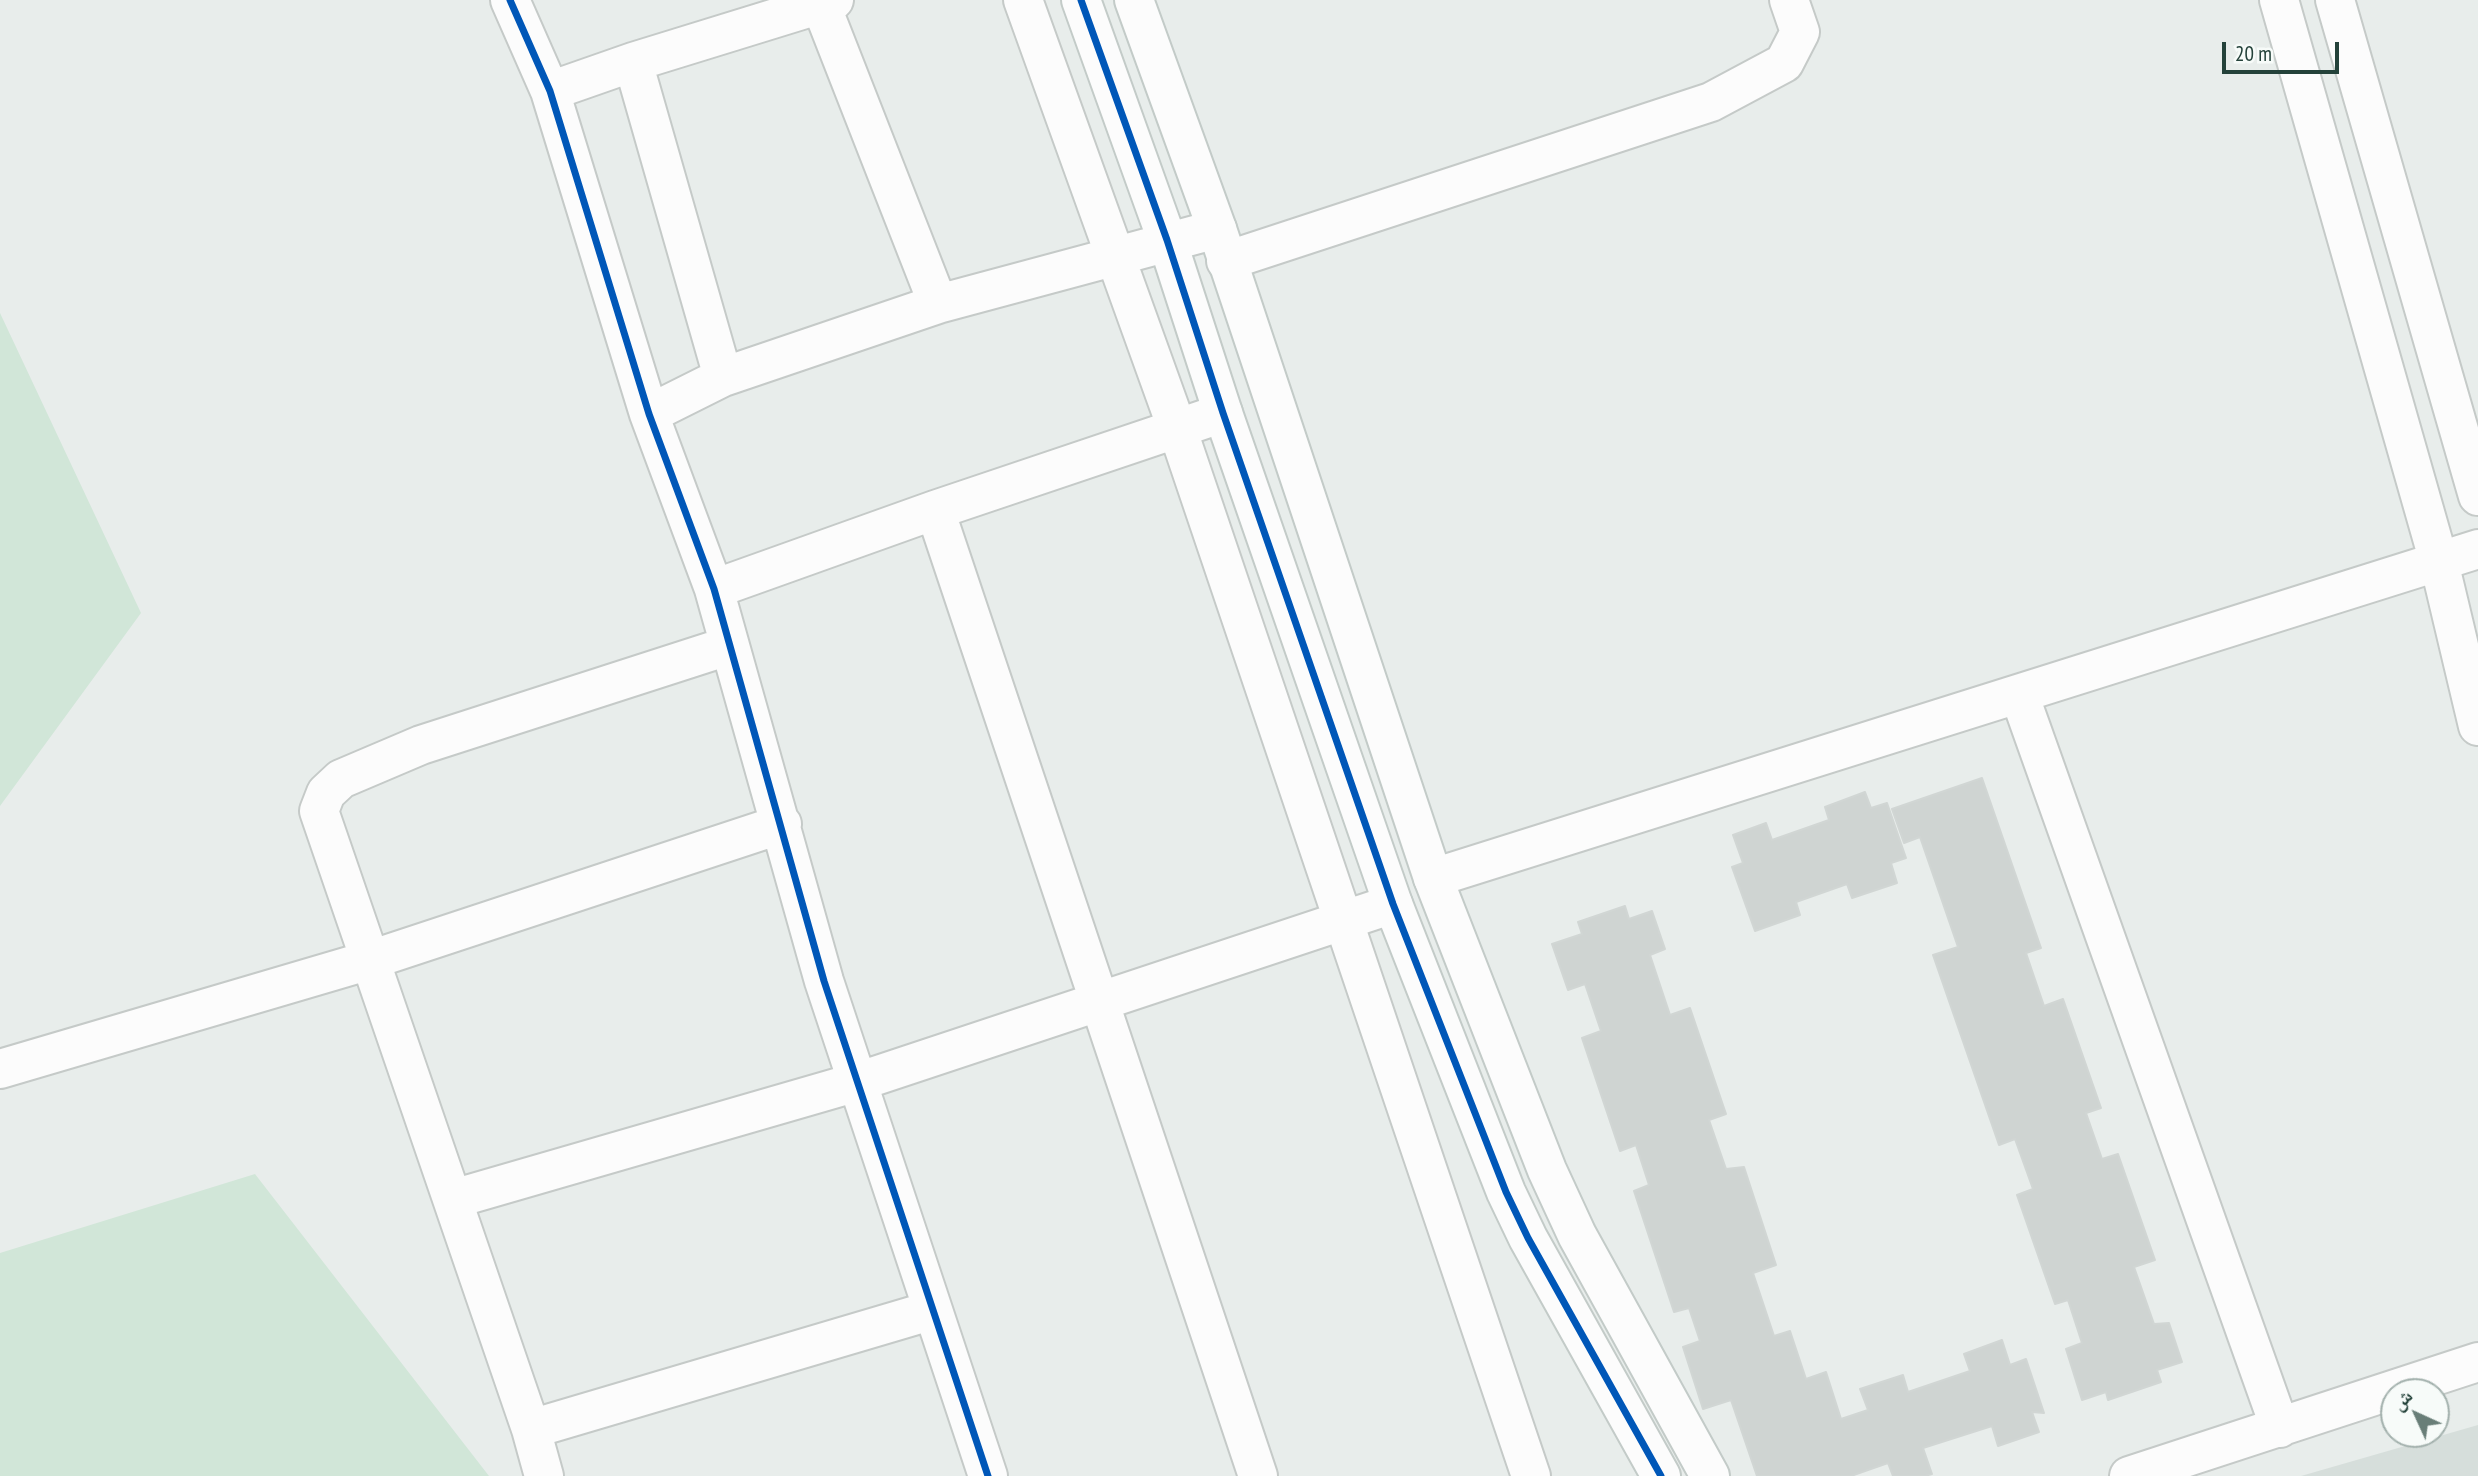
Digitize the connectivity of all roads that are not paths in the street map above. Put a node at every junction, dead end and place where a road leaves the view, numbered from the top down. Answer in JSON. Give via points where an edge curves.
{"nodes":[{"id":1,"x":509,"y":0,"type":"edge"},
{"id":2,"x":1023,"y":0,"type":"edge"},
{"id":3,"x":1081,"y":0,"type":"edge"},
{"id":4,"x":1134,"y":0,"type":"edge"},
{"id":5,"x":1789,"y":0,"type":"edge"},
{"id":6,"x":2278,"y":0,"type":"edge"},
{"id":7,"x":2334,"y":0,"type":"edge"},
{"id":8,"x":827,"y":2,"type":"edge"},
{"id":9,"x":633,"y":62,"type":"junction"},
{"id":10,"x":550,"y":91,"type":"junction"},
{"id":11,"x":1167,"y":240,"type":"junction"},
{"id":12,"x":1222,"y":245,"type":"junction"},
{"id":13,"x":1115,"y":257,"type":"junction"},
{"id":14,"x":938,"y":304,"type":"junction"},
{"id":15,"x":723,"y":377,"type":"junction"},
{"id":16,"x":1223,"y":413,"type":"junction"},
{"id":17,"x":649,"y":414,"type":"junction"},
{"id":18,"x":1177,"y":428,"type":"junction"},
{"id":19,"x":2478,"y":496,"type":"edge"},
{"id":20,"x":935,"y":510,"type":"junction"},
{"id":21,"x":2478,"y":549,"type":"edge"},
{"id":22,"x":2439,"y":562,"type":"junction"},
{"id":23,"x":714,"y":589,"type":"junction"},
{"id":24,"x":728,"y":646,"type":"junction"},
{"id":25,"x":2019,"y":694,"type":"junction"},
{"id":26,"x":2478,"y":726,"type":"edge"},
{"id":27,"x":782,"y":824,"type":"junction"},
{"id":28,"x":1433,"y":878,"type":"junction"},
{"id":29,"x":1393,"y":904,"type":"junction"},
{"id":30,"x":1343,"y":922,"type":"junction"},
{"id":31,"x":370,"y":960,"type":"junction"},
{"id":32,"x":1100,"y":1003,"type":"junction"},
{"id":33,"x":0,"y":1069,"type":"edge"},
{"id":34,"x":857,"y":1082,"type":"junction"},
{"id":35,"x":453,"y":1199,"type":"junction"},
{"id":36,"x":933,"y":1310,"type":"junction"},
{"id":37,"x":2478,"y":1362,"type":"edge"},
{"id":38,"x":2280,"y":1428,"type":"junction"},
{"id":39,"x":531,"y":1429,"type":"junction"},
{"id":40,"x":544,"y":1476,"type":"edge"},
{"id":41,"x":988,"y":1476,"type":"edge"},
{"id":42,"x":1258,"y":1476,"type":"edge"},
{"id":43,"x":1531,"y":1476,"type":"edge"},
{"id":44,"x":1661,"y":1476,"type":"edge"},
{"id":45,"x":1710,"y":1476,"type":"edge"},
{"id":46,"x":2129,"y":1476,"type":"edge"}],
"edges":[{"from":1,"to":10,"type":"street"},
{"from":2,"to":13,"type":"street"},
{"from":3,"to":11,"type":"street"},
{"from":4,"to":12,"type":"street"},
{"from":5,"to":12,"type":"street","via":[[1800,32],[1784,63],[1711,102]]},
{"from":6,"to":22,"type":"street"},
{"from":7,"to":19,"type":"street"},
{"from":8,"to":9,"type":"street"},
{"from":8,"to":14,"type":"street"},
{"from":9,"to":10,"type":"street"},
{"from":9,"to":15,"type":"street"},
{"from":10,"to":17,"type":"street"},
{"from":11,"to":12,"type":"street"},
{"from":11,"to":13,"type":"street"},
{"from":11,"to":16,"type":"street"},
{"from":12,"to":28,"type":"street"},
{"from":13,"to":14,"type":"street"},
{"from":13,"to":18,"type":"street"},
{"from":14,"to":15,"type":"street"},
{"from":15,"to":17,"type":"street"},
{"from":16,"to":18,"type":"street"},
{"from":16,"to":29,"type":"street"},
{"from":17,"to":23,"type":"street"},
{"from":18,"to":20,"type":"street"},
{"from":18,"to":30,"type":"street"},
{"from":20,"to":23,"type":"street"},
{"from":20,"to":32,"type":"street"},
{"from":21,"to":22,"type":"street"},
{"from":22,"to":25,"type":"street"},
{"from":22,"to":26,"type":"street"},
{"from":23,"to":24,"type":"street"},
{"from":24,"to":27,"type":"street"},
{"from":24,"to":31,"type":"street","via":[[421,745],[341,779],[326,793],[319,811]]},
{"from":25,"to":28,"type":"street"},
{"from":25,"to":38,"type":"street"},
{"from":27,"to":31,"type":"street"},
{"from":27,"to":34,"type":"street"},
{"from":28,"to":45,"type":"street","via":[[1572,1224]]},
{"from":29,"to":30,"type":"street"},
{"from":29,"to":44,"type":"street","via":[[1512,1203],[1560,1299]]},
{"from":30,"to":32,"type":"street"},
{"from":30,"to":43,"type":"street"},
{"from":31,"to":33,"type":"street"},
{"from":31,"to":35,"type":"street"},
{"from":32,"to":34,"type":"street"},
{"from":32,"to":42,"type":"street"},
{"from":34,"to":35,"type":"street"},
{"from":34,"to":36,"type":"street"},
{"from":35,"to":39,"type":"street"},
{"from":36,"to":39,"type":"street"},
{"from":36,"to":41,"type":"street"},
{"from":37,"to":38,"type":"street"},
{"from":38,"to":46,"type":"street"},
{"from":39,"to":40,"type":"street"}]}
